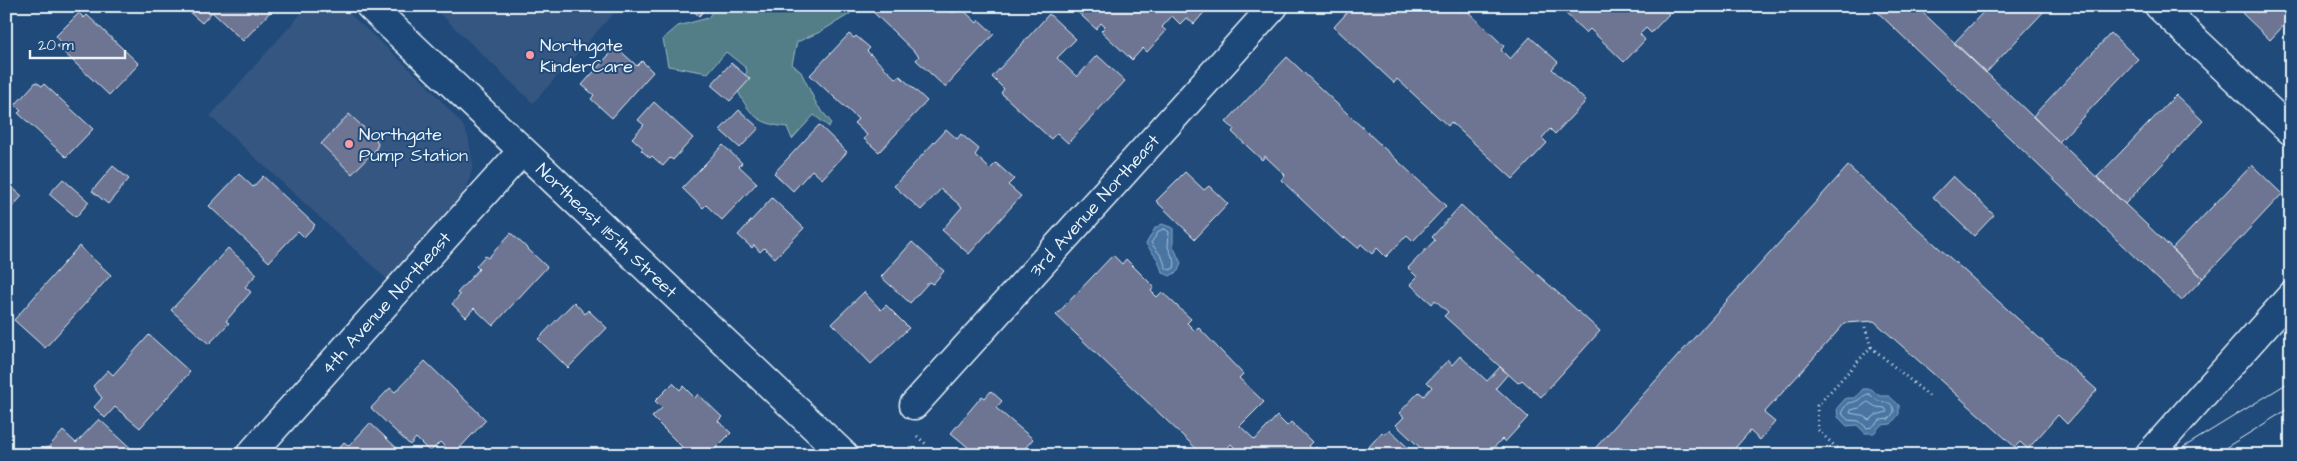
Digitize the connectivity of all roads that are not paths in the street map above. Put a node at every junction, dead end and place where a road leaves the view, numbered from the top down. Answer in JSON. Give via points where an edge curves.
{"nodes":[{"id":1,"x":370,"y":6,"type":"edge"},
{"id":2,"x":1274,"y":6,"type":"edge"},
{"id":3,"x":2159,"y":6,"type":"edge"},
{"id":4,"x":2291,"y":131,"type":"edge"},
{"id":5,"x":522,"y":151,"type":"junction"},
{"id":6,"x":2291,"y":296,"type":"edge"},
{"id":7,"x":914,"y":405,"type":"dead end"},
{"id":8,"x":250,"y":455,"type":"edge"},
{"id":9,"x":844,"y":455,"type":"edge"},
{"id":10,"x":2149,"y":455,"type":"edge"}],
"edges":[{"from":1,"to":5,"type":"street","name":"Northeast 115th Street"},
{"from":2,"to":7,"type":"street","name":"3rd Avenue Northeast"},
{"from":3,"to":4,"type":"street"},
{"from":5,"to":8,"type":"street","name":"4th Avenue Northeast"},
{"from":5,"to":9,"type":"street","name":"Northeast 115th Street"},
{"from":6,"to":10,"type":"street"}]}
